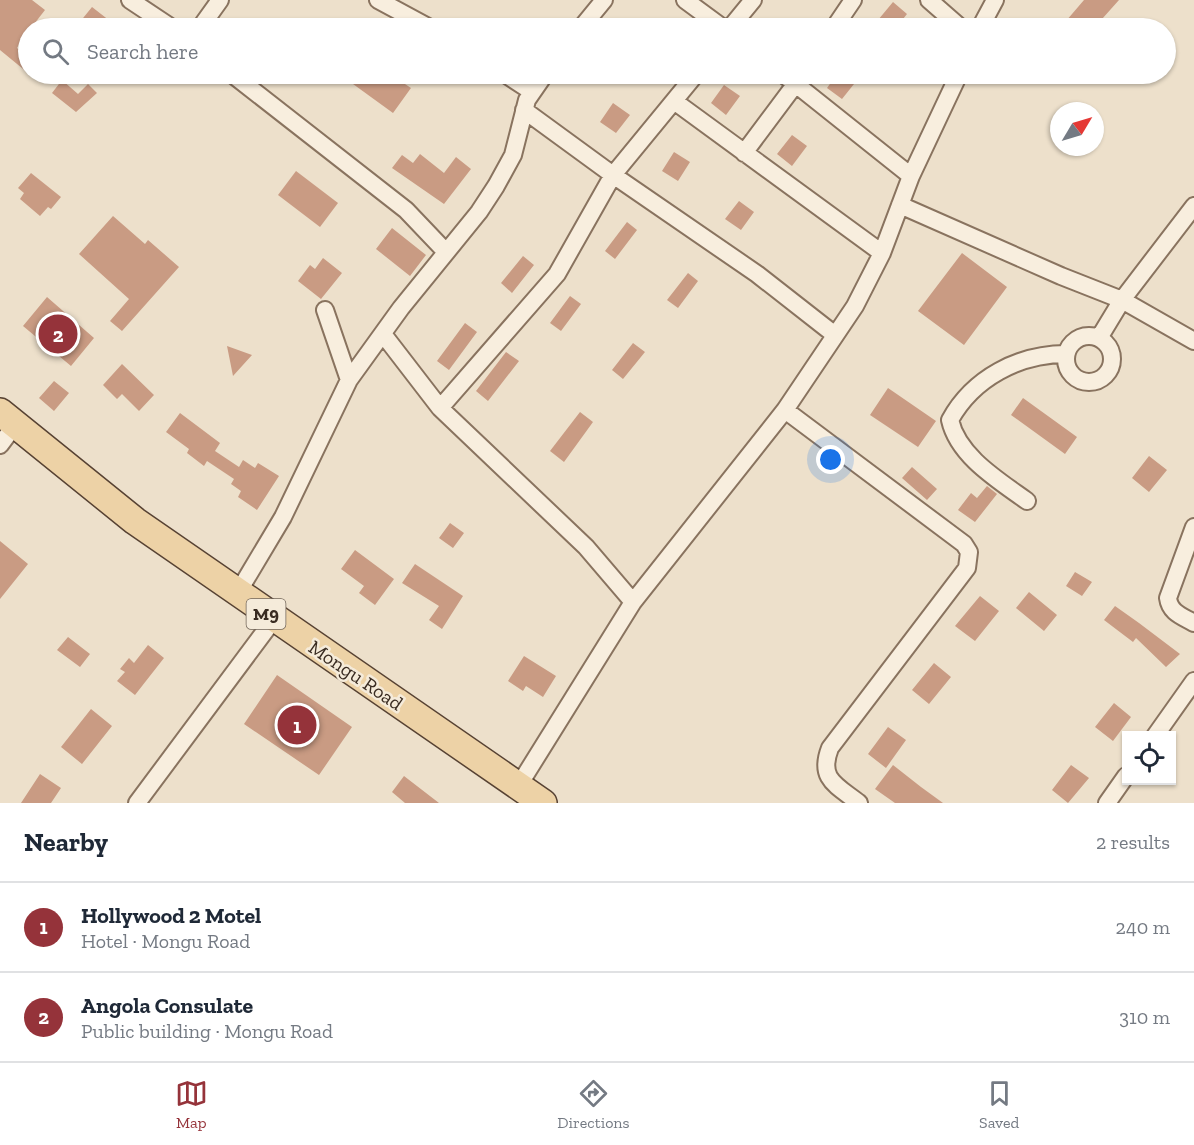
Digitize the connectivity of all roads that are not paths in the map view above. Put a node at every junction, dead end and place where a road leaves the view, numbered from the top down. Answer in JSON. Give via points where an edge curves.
{"nodes":[{"id":1,"x":130,"y":0,"type":"edge"},
{"id":2,"x":220,"y":0,"type":"edge"},
{"id":3,"x":378,"y":0,"type":"edge"},
{"id":4,"x":604,"y":0,"type":"edge"},
{"id":5,"x":686,"y":0,"type":"edge"},
{"id":6,"x":753,"y":0,"type":"edge"},
{"id":7,"x":853,"y":0,"type":"edge"},
{"id":8,"x":929,"y":0,"type":"edge"},
{"id":9,"x":995,"y":0,"type":"edge"},
{"id":10,"x":157,"y":18,"type":"edge"},
{"id":11,"x":207,"y":18,"type":"edge"},
{"id":12,"x":411,"y":18,"type":"edge"},
{"id":13,"x":589,"y":18,"type":"edge"},
{"id":14,"x":710,"y":18,"type":"edge"},
{"id":15,"x":738,"y":18,"type":"edge"},
{"id":16,"x":841,"y":18,"type":"edge"},
{"id":17,"x":950,"y":18,"type":"edge"},
{"id":18,"x":985,"y":18,"type":"edge"},
{"id":19,"x":245,"y":84,"type":"edge"},
{"id":20,"x":520,"y":84,"type":"edge"},
{"id":21,"x":537,"y":84,"type":"edge"},
{"id":22,"x":688,"y":84,"type":"edge"},
{"id":23,"x":789,"y":84,"type":"edge"},
{"id":24,"x":802,"y":84,"type":"edge"},
{"id":25,"x":953,"y":84,"type":"edge"},
{"id":26,"x":531,"y":91,"type":"junction"},
{"id":27,"x":675,"y":101,"type":"junction"},
{"id":28,"x":524,"y":110,"type":"junction"},
{"id":29,"x":744,"y":153,"type":"junction"},
{"id":30,"x":613,"y":176,"type":"junction"},
{"id":31,"x":911,"y":176,"type":"junction"},
{"id":32,"x":900,"y":206,"type":"junction"},
{"id":33,"x":1194,"y":206,"type":"edge"},
{"id":34,"x":446,"y":252,"type":"junction"},
{"id":35,"x":882,"y":253,"type":"junction"},
{"id":36,"x":1122,"y":300,"type":"junction"},
{"id":37,"x":325,"y":310,"type":"dead end"},
{"id":38,"x":382,"y":334,"type":"junction"},
{"id":39,"x":835,"y":335,"type":"junction"},
{"id":40,"x":1099,"y":338,"type":"junction"},
{"id":41,"x":1194,"y":341,"type":"edge"},
{"id":42,"x":1066,"y":354,"type":"junction"},
{"id":43,"x":349,"y":380,"type":"junction"},
{"id":44,"x":440,"y":408,"type":"junction"},
{"id":45,"x":785,"y":410,"type":"junction"},
{"id":46,"x":5,"y":427,"type":"edge"},
{"id":47,"x":1027,"y":501,"type":"dead end"},
{"id":48,"x":1194,"y":527,"type":"edge"},
{"id":49,"x":237,"y":594,"type":"junction"},
{"id":50,"x":633,"y":602,"type":"junction"},
{"id":51,"x":274,"y":619,"type":"junction"},
{"id":52,"x":1194,"y":623,"type":"edge"},
{"id":53,"x":1194,"y":681,"type":"edge"},
{"id":54,"x":1158,"y":731,"type":"edge"},
{"id":55,"x":1122,"y":782,"type":"edge"},
{"id":56,"x":519,"y":785,"type":"junction"},
{"id":57,"x":137,"y":803,"type":"edge"},
{"id":58,"x":543,"y":803,"type":"edge"},
{"id":59,"x":859,"y":803,"type":"edge"},
{"id":60,"x":1107,"y":803,"type":"edge"}],
"edges":[{"from":1,"to":10,"type":"street"},
{"from":2,"to":11,"type":"street"},
{"from":3,"to":12,"type":"street"},
{"from":4,"to":13,"type":"street"},
{"from":5,"to":14,"type":"street"},
{"from":6,"to":15,"type":"street"},
{"from":7,"to":16,"type":"street"},
{"from":8,"to":17,"type":"street"},
{"from":9,"to":18,"type":"street"},
{"from":19,"to":34,"type":"street","via":[[406,210]]},
{"from":20,"to":26,"type":"street"},
{"from":21,"to":26,"type":"street"},
{"from":22,"to":27,"type":"street"},
{"from":23,"to":29,"type":"street"},
{"from":24,"to":31,"type":"street"},
{"from":25,"to":31,"type":"street"},
{"from":26,"to":28,"type":"street"},
{"from":27,"to":29,"type":"street"},
{"from":27,"to":30,"type":"street"},
{"from":28,"to":30,"type":"street"},
{"from":28,"to":34,"type":"street","via":[[513,155],[496,186]]},
{"from":29,"to":35,"type":"street"},
{"from":30,"to":39,"type":"street","via":[[757,274]]},
{"from":30,"to":44,"type":"street","via":[[557,274]]},
{"from":31,"to":32,"type":"street"},
{"from":32,"to":35,"type":"street"},
{"from":32,"to":36,"type":"street"},
{"from":33,"to":36,"type":"street"},
{"from":34,"to":38,"type":"street"},
{"from":35,"to":39,"type":"street"},
{"from":36,"to":40,"type":"street"},
{"from":36,"to":41,"type":"street"},
{"from":37,"to":43,"type":"street"},
{"from":38,"to":43,"type":"street"},
{"from":38,"to":44,"type":"street"},
{"from":39,"to":45,"type":"street"},
{"from":40,"to":42,"type":"street","via":[[1079,338]]},
{"from":40,"to":42,"type":"street","via":[[1111,352],[1112,362],[1104,378],[1085,383],[1070,372]]},
{"from":42,"to":47,"type":"street","via":[[1042,354],[1017,361],[972,390],[950,420],[954,437],[992,477]]},
{"from":43,"to":49,"type":"street","via":[[283,517]]},
{"from":44,"to":50,"type":"street","via":[[586,547]]},
{"from":45,"to":50,"type":"street"},
{"from":45,"to":59,"type":"street","via":[[964,544],[969,552],[967,568],[830,748],[824,764],[828,778]]},
{"from":46,"to":49,"type":"main road","name":"Mongu Road","number":"M9"},
{"from":48,"to":52,"type":"street","via":[[1168,598],[1175,612]]},
{"from":49,"to":51,"type":"main road","name":"Mongu Road","number":"M9"},
{"from":50,"to":56,"type":"street"},
{"from":51,"to":56,"type":"main road","name":"Mongu Road","number":"M9"},
{"from":51,"to":57,"type":"street"},
{"from":53,"to":54,"type":"street"},
{"from":55,"to":60,"type":"street"},
{"from":56,"to":58,"type":"main road","name":"Mongu Road","number":"M9"}]}
